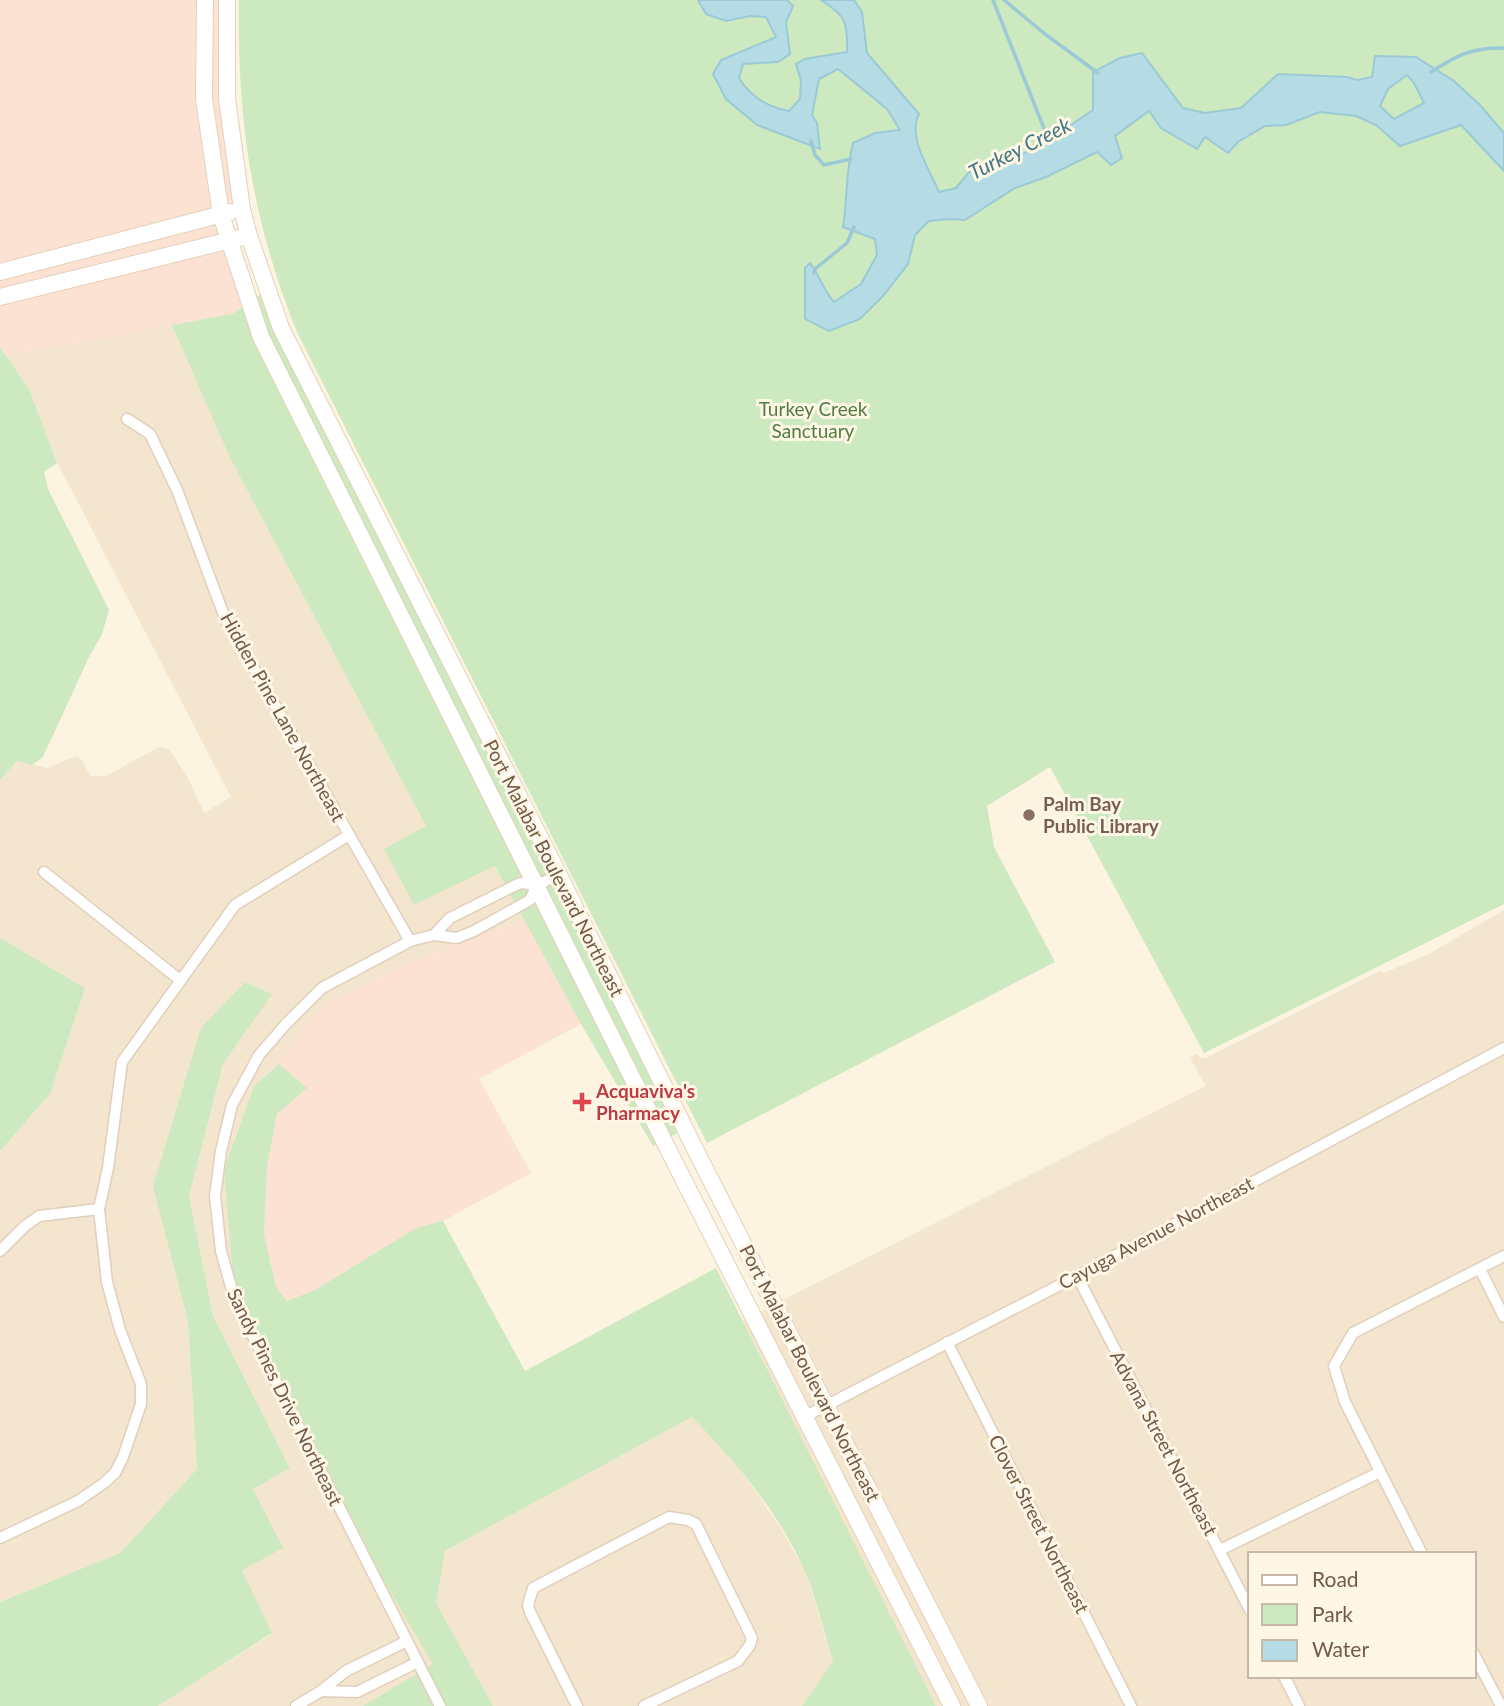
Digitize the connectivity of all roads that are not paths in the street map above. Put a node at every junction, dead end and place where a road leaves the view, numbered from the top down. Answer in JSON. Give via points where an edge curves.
{"nodes":[{"id":1,"x":205,"y":0,"type":"edge"},
{"id":2,"x":227,"y":0,"type":"edge"},
{"id":3,"x":204,"y":99,"type":"junction"},
{"id":4,"x":227,"y":99,"type":"junction"},
{"id":5,"x":242,"y":209,"type":"junction"},
{"id":6,"x":221,"y":215,"type":"junction"},
{"id":7,"x":249,"y":236,"type":"junction"},
{"id":8,"x":228,"y":241,"type":"junction"},
{"id":9,"x":0,"y":272,"type":"edge"},
{"id":10,"x":0,"y":297,"type":"edge"},
{"id":11,"x":127,"y":419,"type":"dead end"},
{"id":12,"x":349,"y":835,"type":"junction"},
{"id":13,"x":44,"y":872,"type":"dead end"},
{"id":14,"x":559,"y":875,"type":"junction"},
{"id":15,"x":537,"y":885,"type":"junction"},
{"id":16,"x":434,"y":935,"type":"junction"},
{"id":17,"x":410,"y":941,"type":"junction"},
{"id":18,"x":180,"y":981,"type":"junction"},
{"id":19,"x":1504,"y":1048,"type":"edge"},
{"id":20,"x":99,"y":1209,"type":"junction"},
{"id":21,"x":746,"y":1248,"type":"junction"},
{"id":22,"x":0,"y":1251,"type":"edge"},
{"id":23,"x":1504,"y":1256,"type":"edge"},
{"id":24,"x":724,"y":1259,"type":"junction"},
{"id":25,"x":1480,"y":1269,"type":"junction"},
{"id":26,"x":1077,"y":1276,"type":"junction"},
{"id":27,"x":1504,"y":1317,"type":"edge"},
{"id":28,"x":947,"y":1342,"type":"junction"},
{"id":29,"x":827,"y":1405,"type":"junction"},
{"id":30,"x":806,"y":1416,"type":"junction"},
{"id":31,"x":1380,"y":1472,"type":"junction"},
{"id":32,"x":0,"y":1538,"type":"edge"},
{"id":33,"x":1220,"y":1550,"type":"junction"},
{"id":34,"x":1421,"y":1552,"type":"edge"},
{"id":35,"x":1248,"y":1606,"type":"edge"},
{"id":36,"x":407,"y":1641,"type":"junction"},
{"id":37,"x":1476,"y":1658,"type":"edge"},
{"id":38,"x":418,"y":1662,"type":"junction"},
{"id":39,"x":359,"y":1664,"type":"junction"},
{"id":40,"x":1285,"y":1678,"type":"edge"},
{"id":41,"x":371,"y":1685,"type":"junction"},
{"id":42,"x":321,"y":1692,"type":"junction"},
{"id":43,"x":296,"y":1706,"type":"edge"},
{"id":44,"x":440,"y":1706,"type":"edge"},
{"id":45,"x":577,"y":1706,"type":"edge"},
{"id":46,"x":644,"y":1706,"type":"edge"},
{"id":47,"x":952,"y":1706,"type":"edge"},
{"id":48,"x":979,"y":1706,"type":"edge"},
{"id":49,"x":1131,"y":1706,"type":"edge"},
{"id":50,"x":1299,"y":1706,"type":"edge"},
{"id":51,"x":1501,"y":1706,"type":"edge"}],
"edges":[{"from":1,"to":3,"type":"street","name":"Port Malabar Boulevard Northeast"},
{"from":2,"to":4,"type":"street","name":"Port Malabar Boulevard Northeast"},
{"from":3,"to":4,"type":"street"},
{"from":3,"to":6,"type":"street","name":"Port Malabar Boulevard Northeast"},
{"from":4,"to":5,"type":"street","name":"Port Malabar Boulevard Northeast"},
{"from":5,"to":6,"type":"street"},
{"from":5,"to":7,"type":"street","name":"Port Malabar Boulevard Northeast"},
{"from":6,"to":8,"type":"street","name":"Port Malabar Boulevard Northeast"},
{"from":6,"to":9,"type":"street"},
{"from":7,"to":8,"type":"street"},
{"from":7,"to":14,"type":"street","name":"Port Malabar Boulevard Northeast","via":[[281,328]]},
{"from":8,"to":10,"type":"street"},
{"from":8,"to":15,"type":"street","name":"Port Malabar Boulevard Northeast","via":[[261,337]]},
{"from":11,"to":12,"type":"street","name":"Hidden Pine Lane Northeast","via":[[150,434],[177,490],[225,618]]},
{"from":12,"to":17,"type":"street","name":"Hidden Pine Lane Northeast"},
{"from":12,"to":18,"type":"street","via":[[235,905]]},
{"from":13,"to":18,"type":"street"},
{"from":14,"to":15,"type":"street","name":"Sandy Pines Drive Northeast"},
{"from":14,"to":21,"type":"street","name":"Port Malabar Boulevard Northeast"},
{"from":15,"to":16,"type":"street","name":"Sandy Pines Drive Northeast","via":[[516,885],[450,918]]},
{"from":15,"to":16,"type":"street","via":[[530,900],[474,931],[457,938]]},
{"from":15,"to":24,"type":"street","name":"Port Malabar Boulevard Northeast"},
{"from":16,"to":17,"type":"street","name":"Sandy Pines Drive Northeast"},
{"from":17,"to":36,"type":"street","name":"Sandy Pines Drive Northeast","via":[[322,988],[259,1055],[232,1105],[215,1196],[221,1251],[235,1301]]},
{"from":18,"to":20,"type":"street","via":[[122,1062]]},
{"from":19,"to":26,"type":"street","name":"Cayuga Avenue Northeast"},
{"from":20,"to":22,"type":"street","via":[[39,1216]]},
{"from":20,"to":32,"type":"street","via":[[107,1282],[141,1384],[141,1404],[123,1457],[104,1483],[57,1512]]},
{"from":21,"to":24,"type":"street"},
{"from":21,"to":29,"type":"street","name":"Port Malabar Boulevard Northeast"},
{"from":23,"to":25,"type":"street"},
{"from":24,"to":30,"type":"street","name":"Port Malabar Boulevard Northeast"},
{"from":25,"to":27,"type":"street"},
{"from":25,"to":31,"type":"street","via":[[1353,1333],[1334,1366],[1345,1402]]},
{"from":26,"to":28,"type":"street","name":"Cayuga Avenue Northeast"},
{"from":26,"to":33,"type":"street","name":"Advana Street Northeast"},
{"from":28,"to":29,"type":"street","name":"Cayuga Avenue Northeast"},
{"from":28,"to":49,"type":"street","name":"Clover Street Northeast"},
{"from":29,"to":30,"type":"street","name":"Cayuga Avenue Northeast"},
{"from":29,"to":48,"type":"street","name":"Port Malabar Boulevard Northeast"},
{"from":30,"to":47,"type":"street","name":"Port Malabar Boulevard Northeast"},
{"from":31,"to":33,"type":"street"},
{"from":31,"to":34,"type":"street"},
{"from":33,"to":35,"type":"street","name":"Advana Street Northeast"},
{"from":36,"to":38,"type":"street","name":"Sandy Pines Drive Northeast"},
{"from":36,"to":39,"type":"street"},
{"from":37,"to":51,"type":"street"},
{"from":38,"to":41,"type":"street"},
{"from":38,"to":44,"type":"street","name":"Sandy Pines Drive Northeast"},
{"from":39,"to":41,"type":"street"},
{"from":39,"to":42,"type":"street"},
{"from":40,"to":50,"type":"street"},
{"from":41,"to":42,"type":"street","via":[[357,1692]]},
{"from":42,"to":43,"type":"street"},
{"from":45,"to":46,"type":"street","via":[[530,1612],[533,1588],[669,1517],[678,1517],[696,1524],[752,1638],[738,1661]]}]}
